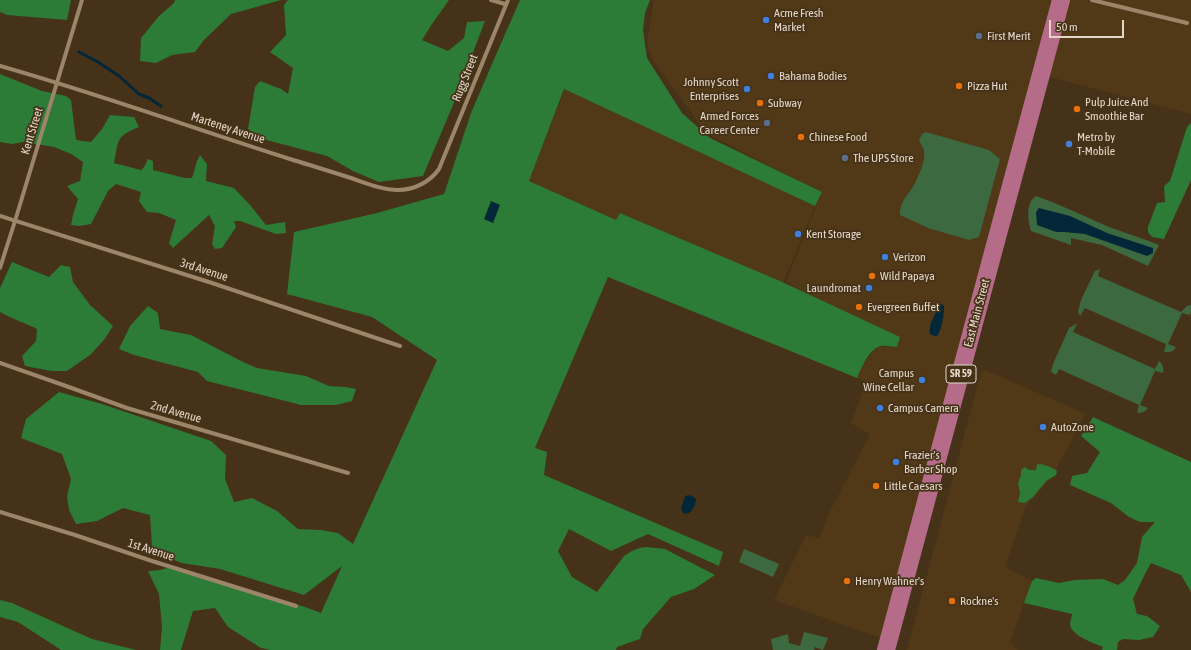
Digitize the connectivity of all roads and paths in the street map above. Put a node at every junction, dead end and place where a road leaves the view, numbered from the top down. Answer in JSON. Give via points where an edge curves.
{"nodes":[{"id":1,"x":82,"y":0,"type":"edge"},
{"id":2,"x":491,"y":0,"type":"edge"},
{"id":3,"x":1061,"y":0,"type":"edge"},
{"id":4,"x":1092,"y":0,"type":"edge"},
{"id":5,"x":506,"y":2,"type":"edge"},
{"id":6,"x":1187,"y":23,"type":"dead end"},
{"id":7,"x":0,"y":66,"type":"edge"},
{"id":8,"x":58,"y":82,"type":"junction"},
{"id":9,"x":442,"y":163,"type":"joint"},
{"id":10,"x":0,"y":216,"type":"edge"},
{"id":11,"x":15,"y":221,"type":"junction"},
{"id":12,"x":0,"y":268,"type":"edge"},
{"id":13,"x":400,"y":346,"type":"dead end"},
{"id":14,"x":0,"y":363,"type":"edge"},
{"id":15,"x":348,"y":473,"type":"dead end"},
{"id":16,"x":0,"y":512,"type":"edge"},
{"id":17,"x":296,"y":606,"type":"dead end"},
{"id":18,"x":886,"y":650,"type":"edge"}],
"edges":[{"from":1,"to":8,"type":"street","name":"Kent Street"},
{"from":2,"to":5,"type":"street"},
{"from":3,"to":18,"type":"main road","name":"East Main Street","number":"SR 59"},
{"from":4,"to":6,"type":"street"},
{"from":5,"to":9,"type":"street","name":"Rugg Street"},
{"from":7,"to":8,"type":"street","name":"Marteney Avenue"},
{"from":8,"to":9,"type":"street","name":"Marteney Avenue","via":[[383,188],[406,190],[422,184],[435,175]]},
{"from":8,"to":11,"type":"street","name":"Kent Street"},
{"from":10,"to":11,"type":"street","name":"3rd Avenue"},
{"from":11,"to":12,"type":"street","name":"Kent Street"},
{"from":11,"to":13,"type":"street","name":"3rd Avenue"},
{"from":14,"to":15,"type":"street","name":"2nd Avenue","via":[[127,408]]},
{"from":16,"to":17,"type":"street","name":"1st Avenue"}]}
